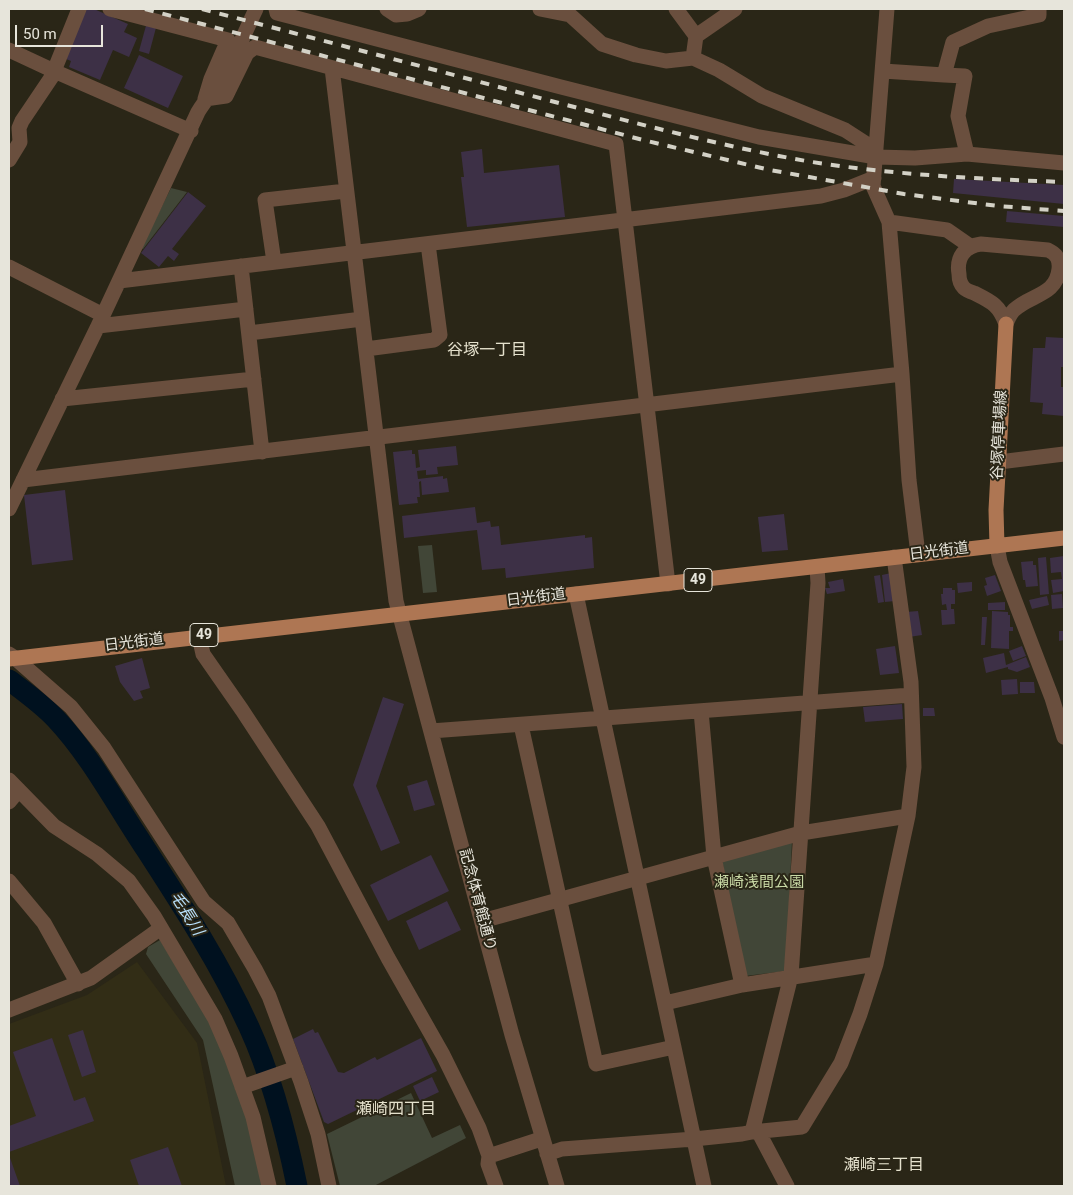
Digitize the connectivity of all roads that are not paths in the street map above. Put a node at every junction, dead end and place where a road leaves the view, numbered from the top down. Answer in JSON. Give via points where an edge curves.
{"nodes":[{"id":1,"x":79,"y":9,"type":"edge"},
{"id":2,"x":110,"y":9,"type":"edge"},
{"id":3,"x":256,"y":9,"type":"edge"},
{"id":4,"x":276,"y":9,"type":"edge"},
{"id":5,"x":387,"y":9,"type":"edge"},
{"id":6,"x":419,"y":9,"type":"edge"},
{"id":7,"x":540,"y":9,"type":"edge"},
{"id":8,"x":676,"y":9,"type":"edge"},
{"id":9,"x":735,"y":9,"type":"edge"},
{"id":10,"x":887,"y":9,"type":"edge"},
{"id":11,"x":1039,"y":9,"type":"edge"},
{"id":12,"x":696,"y":36,"type":"junction"},
{"id":13,"x":9,"y":50,"type":"edge"},
{"id":14,"x":693,"y":58,"type":"junction"},
{"id":15,"x":332,"y":68,"type":"junction"},
{"id":16,"x":883,"y":71,"type":"junction"},
{"id":17,"x":55,"y":72,"type":"junction"},
{"id":18,"x":944,"y":75,"type":"junction"},
{"id":19,"x":205,"y":99,"type":"junction"},
{"id":20,"x":191,"y":131,"type":"junction"},
{"id":21,"x":876,"y":153,"type":"junction"},
{"id":22,"x":967,"y":154,"type":"junction"},
{"id":23,"x":9,"y":160,"type":"edge"},
{"id":24,"x":1064,"y":163,"type":"edge"},
{"id":25,"x":874,"y":178,"type":"junction"},
{"id":26,"x":346,"y":191,"type":"junction"},
{"id":27,"x":625,"y":221,"type":"junction"},
{"id":28,"x":889,"y":222,"type":"junction"},
{"id":29,"x":428,"y":244,"type":"junction"},
{"id":30,"x":970,"y":246,"type":"junction"},
{"id":31,"x":354,"y":254,"type":"junction"},
{"id":32,"x":274,"y":262,"type":"junction"},
{"id":33,"x":241,"y":266,"type":"junction"},
{"id":34,"x":9,"y":267,"type":"edge"},
{"id":35,"x":119,"y":281,"type":"junction"},
{"id":36,"x":246,"y":309,"type":"junction"},
{"id":37,"x":362,"y":319,"type":"junction"},
{"id":38,"x":100,"y":321,"type":"junction"},
{"id":39,"x":1006,"y":324,"type":"junction"},
{"id":40,"x":249,"y":333,"type":"junction"},
{"id":41,"x":366,"y":349,"type":"junction"},
{"id":42,"x":902,"y":374,"type":"junction"},
{"id":43,"x":254,"y":379,"type":"junction"},
{"id":44,"x":62,"y":399,"type":"junction"},
{"id":45,"x":647,"y":405,"type":"junction"},
{"id":46,"x":376,"y":438,"type":"junction"},
{"id":47,"x":262,"y":452,"type":"junction"},
{"id":48,"x":1064,"y":454,"type":"edge"},
{"id":49,"x":999,"y":462,"type":"junction"},
{"id":50,"x":23,"y":480,"type":"junction"},
{"id":51,"x":9,"y":509,"type":"edge"},
{"id":52,"x":1064,"y":538,"type":"edge"},
{"id":53,"x":997,"y":546,"type":"junction"},
{"id":54,"x":918,"y":554,"type":"junction"},
{"id":55,"x":894,"y":558,"type":"junction"},
{"id":56,"x":817,"y":566,"type":"junction"},
{"id":57,"x":668,"y":584,"type":"junction"},
{"id":58,"x":576,"y":594,"type":"junction"},
{"id":59,"x":399,"y":614,"type":"junction"},
{"id":60,"x":199,"y":636,"type":"junction"},
{"id":61,"x":10,"y":654,"type":"edge"},
{"id":62,"x":910,"y":695,"type":"junction"},
{"id":63,"x":810,"y":702,"type":"junction"},
{"id":64,"x":700,"y":711,"type":"junction"},
{"id":65,"x":604,"y":719,"type":"junction"},
{"id":66,"x":520,"y":724,"type":"junction"},
{"id":67,"x":432,"y":731,"type":"junction"},
{"id":68,"x":1064,"y":737,"type":"edge"},
{"id":69,"x":14,"y":785,"type":"edge"},
{"id":70,"x":9,"y":802,"type":"edge"},
{"id":71,"x":908,"y":816,"type":"junction"},
{"id":72,"x":801,"y":833,"type":"junction"},
{"id":73,"x":714,"y":857,"type":"junction"},
{"id":74,"x":638,"y":879,"type":"junction"},
{"id":75,"x":9,"y":881,"type":"edge"},
{"id":76,"x":559,"y":900,"type":"junction"},
{"id":77,"x":482,"y":921,"type":"junction"},
{"id":78,"x":161,"y":928,"type":"junction"},
{"id":79,"x":876,"y":964,"type":"junction"},
{"id":80,"x":791,"y":976,"type":"junction"},
{"id":81,"x":78,"y":984,"type":"junction"},
{"id":82,"x":742,"y":985,"type":"junction"},
{"id":83,"x":665,"y":1003,"type":"junction"},
{"id":84,"x":9,"y":1010,"type":"edge"},
{"id":85,"x":674,"y":1047,"type":"junction"},
{"id":86,"x":294,"y":1069,"type":"junction"},
{"id":87,"x":246,"y":1085,"type":"junction"},
{"id":88,"x":755,"y":1131,"type":"junction"},
{"id":89,"x":542,"y":1138,"type":"junction"},
{"id":90,"x":694,"y":1139,"type":"junction"},
{"id":91,"x":546,"y":1154,"type":"junction"},
{"id":92,"x":489,"y":1156,"type":"junction"},
{"id":93,"x":269,"y":1186,"type":"edge"},
{"id":94,"x":329,"y":1186,"type":"edge"},
{"id":95,"x":496,"y":1186,"type":"edge"},
{"id":96,"x":557,"y":1186,"type":"edge"},
{"id":97,"x":704,"y":1186,"type":"edge"},
{"id":98,"x":787,"y":1186,"type":"edge"}],
"edges":[{"from":1,"to":17,"type":"street"},
{"from":2,"to":19,"type":"street","via":[[228,40]]},
{"from":3,"to":19,"type":"street","via":[[224,75]]},
{"from":4,"to":21,"type":"street","via":[[276,12],[389,43],[759,137]]},
{"from":5,"to":6,"type":"street","via":[[396,15]]},
{"from":7,"to":14,"type":"street","via":[[570,15],[602,44],[636,55],[666,61]]},
{"from":8,"to":12,"type":"street"},
{"from":9,"to":12,"type":"street"},
{"from":10,"to":16,"type":"street"},
{"from":11,"to":18,"type":"street","via":[[1040,15],[988,26],[953,42]]},
{"from":12,"to":14,"type":"street"},
{"from":13,"to":17,"type":"street"},
{"from":14,"to":21,"type":"street","via":[[762,96],[845,130]]},
{"from":15,"to":19,"type":"street","via":[[255,47],[247,53],[226,96]]},
{"from":15,"to":26,"type":"street","name":"記念体育館通り"},
{"from":15,"to":27,"type":"street","via":[[616,144]]},
{"from":16,"to":18,"type":"street"},
{"from":16,"to":21,"type":"street"},
{"from":17,"to":20,"type":"street"},
{"from":17,"to":23,"type":"street","via":[[22,121],[20,142]]},
{"from":18,"to":22,"type":"street","via":[[965,76],[958,116]]},
{"from":19,"to":20,"type":"street"},
{"from":20,"to":35,"type":"street"},
{"from":21,"to":22,"type":"street","via":[[915,158]]},
{"from":21,"to":25,"type":"street"},
{"from":22,"to":24,"type":"street"},
{"from":25,"to":27,"type":"street","via":[[821,196]]},
{"from":25,"to":28,"type":"street","via":[[873,186]]},
{"from":26,"to":31,"type":"street","name":"記念体育館通り"},
{"from":26,"to":32,"type":"street","via":[[266,200]]},
{"from":27,"to":29,"type":"street"},
{"from":27,"to":45,"type":"street"},
{"from":28,"to":30,"type":"street","via":[[947,230]]},
{"from":28,"to":42,"type":"street"},
{"from":29,"to":31,"type":"street"},
{"from":29,"to":41,"type":"street","via":[[440,335],[434,340]]},
{"from":30,"to":39,"type":"street","via":[[958,263],[960,281],[964,289],[995,304]]},
{"from":30,"to":39,"type":"street","via":[[981,244],[1048,250],[1057,258],[1058,280],[1055,284],[1015,310]]},
{"from":31,"to":32,"type":"street"},
{"from":31,"to":37,"type":"street","name":"記念体育館通り"},
{"from":32,"to":33,"type":"street"},
{"from":33,"to":35,"type":"street"},
{"from":33,"to":36,"type":"street"},
{"from":34,"to":38,"type":"street"},
{"from":35,"to":38,"type":"street"},
{"from":36,"to":38,"type":"street"},
{"from":36,"to":40,"type":"street"},
{"from":37,"to":40,"type":"street"},
{"from":37,"to":41,"type":"street","name":"記念体育館通り"},
{"from":38,"to":44,"type":"street"},
{"from":39,"to":49,"type":"main road","name":"谷塚停車場線"},
{"from":40,"to":43,"type":"street"},
{"from":41,"to":46,"type":"street","name":"記念体育館通り"},
{"from":42,"to":45,"type":"street"},
{"from":42,"to":54,"type":"street"},
{"from":43,"to":44,"type":"street"},
{"from":43,"to":47,"type":"street"},
{"from":44,"to":50,"type":"street"},
{"from":45,"to":46,"type":"street"},
{"from":45,"to":57,"type":"street"},
{"from":46,"to":47,"type":"street"},
{"from":46,"to":59,"type":"street","name":"記念体育館通り"},
{"from":47,"to":50,"type":"street"},
{"from":48,"to":49,"type":"street"},
{"from":49,"to":53,"type":"main road","name":"谷塚停車場線","via":[[995,518]]},
{"from":50,"to":51,"type":"street"},
{"from":52,"to":53,"type":"main road","name":"日光街道","number":"49"},
{"from":53,"to":54,"type":"main road","name":"日光街道","number":"49"},
{"from":53,"to":68,"type":"street"},
{"from":54,"to":55,"type":"main road","name":"日光街道","number":"49"},
{"from":55,"to":56,"type":"main road","name":"日光街道","number":"49"},
{"from":55,"to":62,"type":"street","via":[[911,682]]},
{"from":56,"to":57,"type":"main road","name":"日光街道","number":"49"},
{"from":56,"to":63,"type":"street"},
{"from":57,"to":58,"type":"main road","name":"日光街道","number":"49"},
{"from":58,"to":59,"type":"main road","name":"日光街道","number":"49"},
{"from":58,"to":65,"type":"street"},
{"from":59,"to":60,"type":"main road","name":"日光街道","number":"49"},
{"from":59,"to":67,"type":"street","name":"記念体育館通り"},
{"from":60,"to":61,"type":"main road","name":"日光街道","number":"49"},
{"from":60,"to":92,"type":"street","via":[[203,654],[318,826],[443,1055]]},
{"from":61,"to":86,"type":"street","via":[[80,717],[116,765],[204,902],[228,924],[269,996]]},
{"from":62,"to":63,"type":"street"},
{"from":62,"to":71,"type":"street","via":[[914,767]]},
{"from":63,"to":64,"type":"street"},
{"from":63,"to":72,"type":"street"},
{"from":64,"to":65,"type":"street"},
{"from":64,"to":73,"type":"street"},
{"from":65,"to":66,"type":"street"},
{"from":65,"to":74,"type":"street"},
{"from":66,"to":67,"type":"street"},
{"from":66,"to":76,"type":"street"},
{"from":67,"to":77,"type":"street","name":"記念体育館通り"},
{"from":69,"to":70,"type":"street"},
{"from":69,"to":78,"type":"street","via":[[54,826],[97,854],[129,881]]},
{"from":71,"to":72,"type":"street"},
{"from":71,"to":79,"type":"street"},
{"from":72,"to":73,"type":"street"},
{"from":72,"to":80,"type":"street"},
{"from":73,"to":74,"type":"street"},
{"from":73,"to":82,"type":"street"},
{"from":74,"to":76,"type":"street"},
{"from":74,"to":83,"type":"street"},
{"from":75,"to":81,"type":"street","via":[[44,923]]},
{"from":76,"to":77,"type":"street"},
{"from":76,"to":85,"type":"street","via":[[596,1064]]},
{"from":77,"to":89,"type":"street","name":"記念体育館通り"},
{"from":78,"to":81,"type":"street"},
{"from":78,"to":87,"type":"street","via":[[215,1019]]},
{"from":79,"to":80,"type":"street"},
{"from":79,"to":88,"type":"street","via":[[842,1063],[802,1127]]},
{"from":80,"to":82,"type":"street"},
{"from":80,"to":88,"type":"street"},
{"from":81,"to":84,"type":"street"},
{"from":82,"to":83,"type":"street"},
{"from":83,"to":85,"type":"street"},
{"from":85,"to":90,"type":"street"},
{"from":86,"to":87,"type":"street"},
{"from":86,"to":94,"type":"street","via":[[318,1134]]},
{"from":87,"to":93,"type":"street"},
{"from":88,"to":90,"type":"street"},
{"from":88,"to":98,"type":"street"},
{"from":89,"to":91,"type":"street","name":"記念体育館通り"},
{"from":89,"to":92,"type":"street"},
{"from":90,"to":91,"type":"street","via":[[562,1149]]},
{"from":90,"to":97,"type":"street"},
{"from":91,"to":96,"type":"street","name":"記念体育館通り"},
{"from":92,"to":95,"type":"street","via":[[488,1164]]}]}
